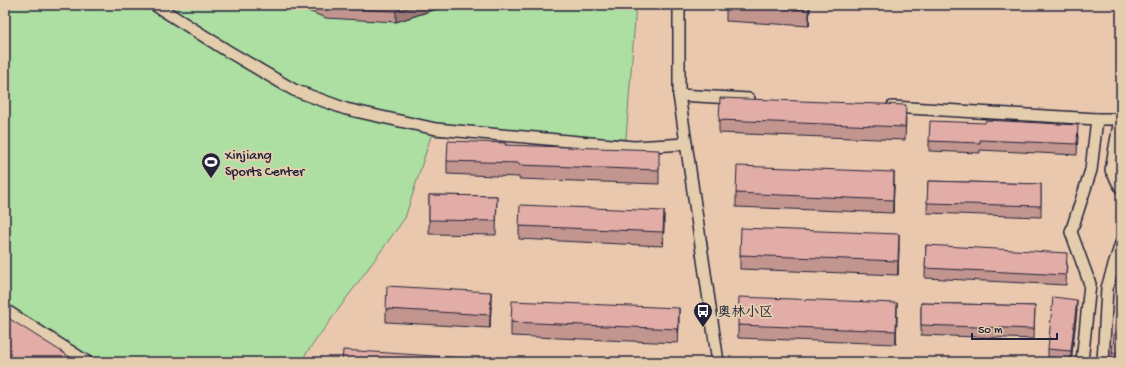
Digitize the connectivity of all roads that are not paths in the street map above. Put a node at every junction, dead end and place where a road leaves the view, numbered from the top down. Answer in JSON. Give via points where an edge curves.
{"nodes":[{"id":1,"x":155,"y":5,"type":"edge"},
{"id":2,"x":679,"y":5,"type":"edge"},
{"id":3,"x":679,"y":95,"type":"junction"},
{"id":4,"x":758,"y":100,"type":"edge"},
{"id":5,"x":884,"y":107,"type":"edge"},
{"id":6,"x":1097,"y":119,"type":"junction"},
{"id":7,"x":1120,"y":119,"type":"edge"},
{"id":8,"x":686,"y":144,"type":"junction"},
{"id":9,"x":1121,"y":188,"type":"edge"},
{"id":10,"x":1121,"y":243,"type":"edge"},
{"id":11,"x":5,"y":310,"type":"edge"},
{"id":12,"x":87,"y":362,"type":"edge"},
{"id":13,"x":718,"y":362,"type":"edge"},
{"id":14,"x":1082,"y":362,"type":"edge"},
{"id":15,"x":1103,"y":362,"type":"edge"}],
"edges":[{"from":1,"to":8,"type":"street","via":[[294,90],[346,109],[436,129],[634,147]]},
{"from":2,"to":3,"type":"street"},
{"from":3,"to":4,"type":"street"},
{"from":3,"to":8,"type":"street"},
{"from":5,"to":6,"type":"street"},
{"from":6,"to":7,"type":"street"},
{"from":6,"to":14,"type":"street","via":[[1091,170],[1071,232],[1090,284]]},
{"from":7,"to":9,"type":"street","via":[[1111,170]]},
{"from":8,"to":13,"type":"street"},
{"from":10,"to":15,"type":"street","via":[[1107,288]]},
{"from":11,"to":12,"type":"street"}]}
